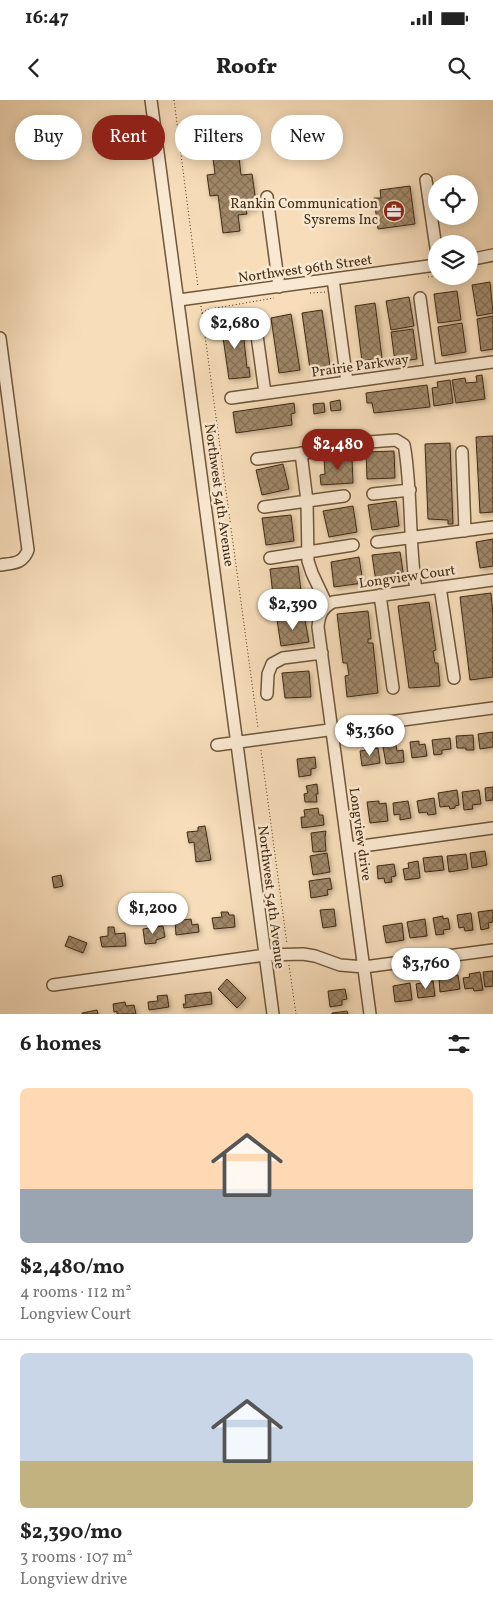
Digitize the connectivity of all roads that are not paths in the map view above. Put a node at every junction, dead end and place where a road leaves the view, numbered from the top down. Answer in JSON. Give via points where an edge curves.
{"nodes":[{"id":1,"x":151,"y":100,"type":"edge"},
{"id":2,"x":426,"y":180,"type":"dead end"},
{"id":3,"x":267,"y":196,"type":"dead end"},
{"id":4,"x":434,"y":235,"type":"edge"},
{"id":5,"x":493,"y":255,"type":"edge"},
{"id":6,"x":478,"y":258,"type":"edge"},
{"id":7,"x":428,"y":267,"type":"edge"},
{"id":8,"x":333,"y":285,"type":"junction"},
{"id":9,"x":277,"y":292,"type":"junction"},
{"id":10,"x":420,"y":298,"type":"dead end"},
{"id":11,"x":179,"y":300,"type":"junction"},
{"id":12,"x":256,"y":321,"type":"dead end"},
{"id":13,"x":0,"y":338,"type":"edge"},
{"id":14,"x":493,"y":362,"type":"edge"},
{"id":15,"x":430,"y":370,"type":"junction"},
{"id":16,"x":348,"y":382,"type":"junction"},
{"id":17,"x":265,"y":393,"type":"junction"},
{"id":18,"x":231,"y":398,"type":"dead end"},
{"id":19,"x":369,"y":442,"type":"dead end"},
{"id":20,"x":344,"y":448,"type":"dead end"},
{"id":21,"x":462,"y":452,"type":"dead end"},
{"id":22,"x":301,"y":453,"type":"junction"},
{"id":23,"x":257,"y":459,"type":"dead end"},
{"id":24,"x":410,"y":490,"type":"junction"},
{"id":25,"x":374,"y":494,"type":"dead end"},
{"id":26,"x":344,"y":496,"type":"dead end"},
{"id":27,"x":307,"y":501,"type":"junction"},
{"id":28,"x":264,"y":507,"type":"dead end"},
{"id":29,"x":493,"y":527,"type":"edge"},
{"id":30,"x":465,"y":531,"type":"junction"},
{"id":31,"x":412,"y":538,"type":"junction"},
{"id":32,"x":377,"y":542,"type":"dead end"},
{"id":33,"x":353,"y":545,"type":"dead end"},
{"id":34,"x":308,"y":552,"type":"junction"},
{"id":35,"x":270,"y":558,"type":"dead end"},
{"id":36,"x":0,"y":565,"type":"edge"},
{"id":37,"x":493,"y":580,"type":"edge"},
{"id":38,"x":440,"y":587,"type":"junction"},
{"id":39,"x":416,"y":590,"type":"junction"},
{"id":40,"x":321,"y":592,"type":"junction"},
{"id":41,"x":380,"y":595,"type":"junction"},
{"id":42,"x":327,"y":605,"type":"junction"},
{"id":43,"x":275,"y":609,"type":"dead end"},
{"id":44,"x":322,"y":653,"type":"junction"},
{"id":45,"x":454,"y":678,"type":"dead end"},
{"id":46,"x":393,"y":688,"type":"dead end"},
{"id":47,"x":267,"y":694,"type":"dead end"},
{"id":48,"x":493,"y":708,"type":"edge"},
{"id":49,"x":332,"y":730,"type":"junction"},
{"id":50,"x":237,"y":742,"type":"junction"},
{"id":51,"x":217,"y":745,"type":"dead end"},
{"id":52,"x":493,"y":828,"type":"edge"},
{"id":53,"x":348,"y":848,"type":"junction"},
{"id":54,"x":493,"y":950,"type":"edge"},
{"id":55,"x":265,"y":955,"type":"junction"},
{"id":56,"x":364,"y":967,"type":"junction"},
{"id":57,"x":53,"y":985,"type":"dead end"},
{"id":58,"x":272,"y":1014,"type":"edge"},
{"id":59,"x":370,"y":1014,"type":"edge"}],
"edges":[{"from":1,"to":11,"type":"street","name":"Northwest 54th Avenue"},
{"from":2,"to":4,"type":"street"},
{"from":3,"to":9,"type":"street"},
{"from":5,"to":6,"type":"street"},
{"from":7,"to":8,"type":"street","name":"Northwest 96th Street"},
{"from":8,"to":9,"type":"street","name":"Northwest 96th Street"},
{"from":8,"to":16,"type":"street"},
{"from":9,"to":11,"type":"street","name":"Northwest 96th Street"},
{"from":10,"to":15,"type":"street"},
{"from":11,"to":50,"type":"street","name":"Northwest 54th Avenue"},
{"from":12,"to":17,"type":"street"},
{"from":13,"to":36,"type":"street","via":[[28,550],[22,561]]},
{"from":14,"to":15,"type":"street","name":"Prairie Parkway"},
{"from":15,"to":16,"type":"street","name":"Prairie Parkway"},
{"from":16,"to":17,"type":"street","name":"Prairie Parkway"},
{"from":17,"to":18,"type":"street","name":"Prairie Parkway"},
{"from":19,"to":24,"type":"street","name":"Longview Court","via":[[396,440],[404,445]]},
{"from":20,"to":22,"type":"street"},
{"from":21,"to":30,"type":"street"},
{"from":22,"to":23,"type":"street"},
{"from":22,"to":27,"type":"street"},
{"from":24,"to":25,"type":"street"},
{"from":24,"to":31,"type":"street","name":"Longview Court"},
{"from":26,"to":27,"type":"street"},
{"from":27,"to":28,"type":"street"},
{"from":27,"to":34,"type":"street"},
{"from":29,"to":30,"type":"street"},
{"from":30,"to":31,"type":"street"},
{"from":31,"to":32,"type":"street"},
{"from":31,"to":39,"type":"street","name":"Longview Court"},
{"from":33,"to":34,"type":"street"},
{"from":34,"to":35,"type":"street"},
{"from":34,"to":40,"type":"street"},
{"from":37,"to":38,"type":"street","name":"Longview Court"},
{"from":38,"to":39,"type":"street","name":"Longview Court"},
{"from":38,"to":45,"type":"street","name":"Longview Court"},
{"from":39,"to":41,"type":"street","name":"Longview Court"},
{"from":40,"to":42,"type":"street"},
{"from":40,"to":43,"type":"street","via":[[297,604]]},
{"from":41,"to":42,"type":"street","name":"Longview Court"},
{"from":41,"to":46,"type":"street","name":"Longview Court"},
{"from":42,"to":44,"type":"street","name":"Longview drive","via":[[319,616]]},
{"from":44,"to":47,"type":"street","via":[[283,658],[272,664]]},
{"from":44,"to":49,"type":"street","name":"Longview drive"},
{"from":48,"to":49,"type":"street"},
{"from":49,"to":50,"type":"street"},
{"from":49,"to":53,"type":"street","name":"Longview drive"},
{"from":50,"to":51,"type":"street"},
{"from":50,"to":55,"type":"street","name":"Northwest 54th Avenue"},
{"from":52,"to":53,"type":"street"},
{"from":53,"to":56,"type":"street","name":"Longview drive"},
{"from":54,"to":56,"type":"street"},
{"from":55,"to":56,"type":"street","via":[[303,954],[340,965]]},
{"from":55,"to":57,"type":"street"},
{"from":55,"to":58,"type":"street","name":"Northwest 54th Avenue"},
{"from":56,"to":59,"type":"street","name":"Longview drive"}]}
